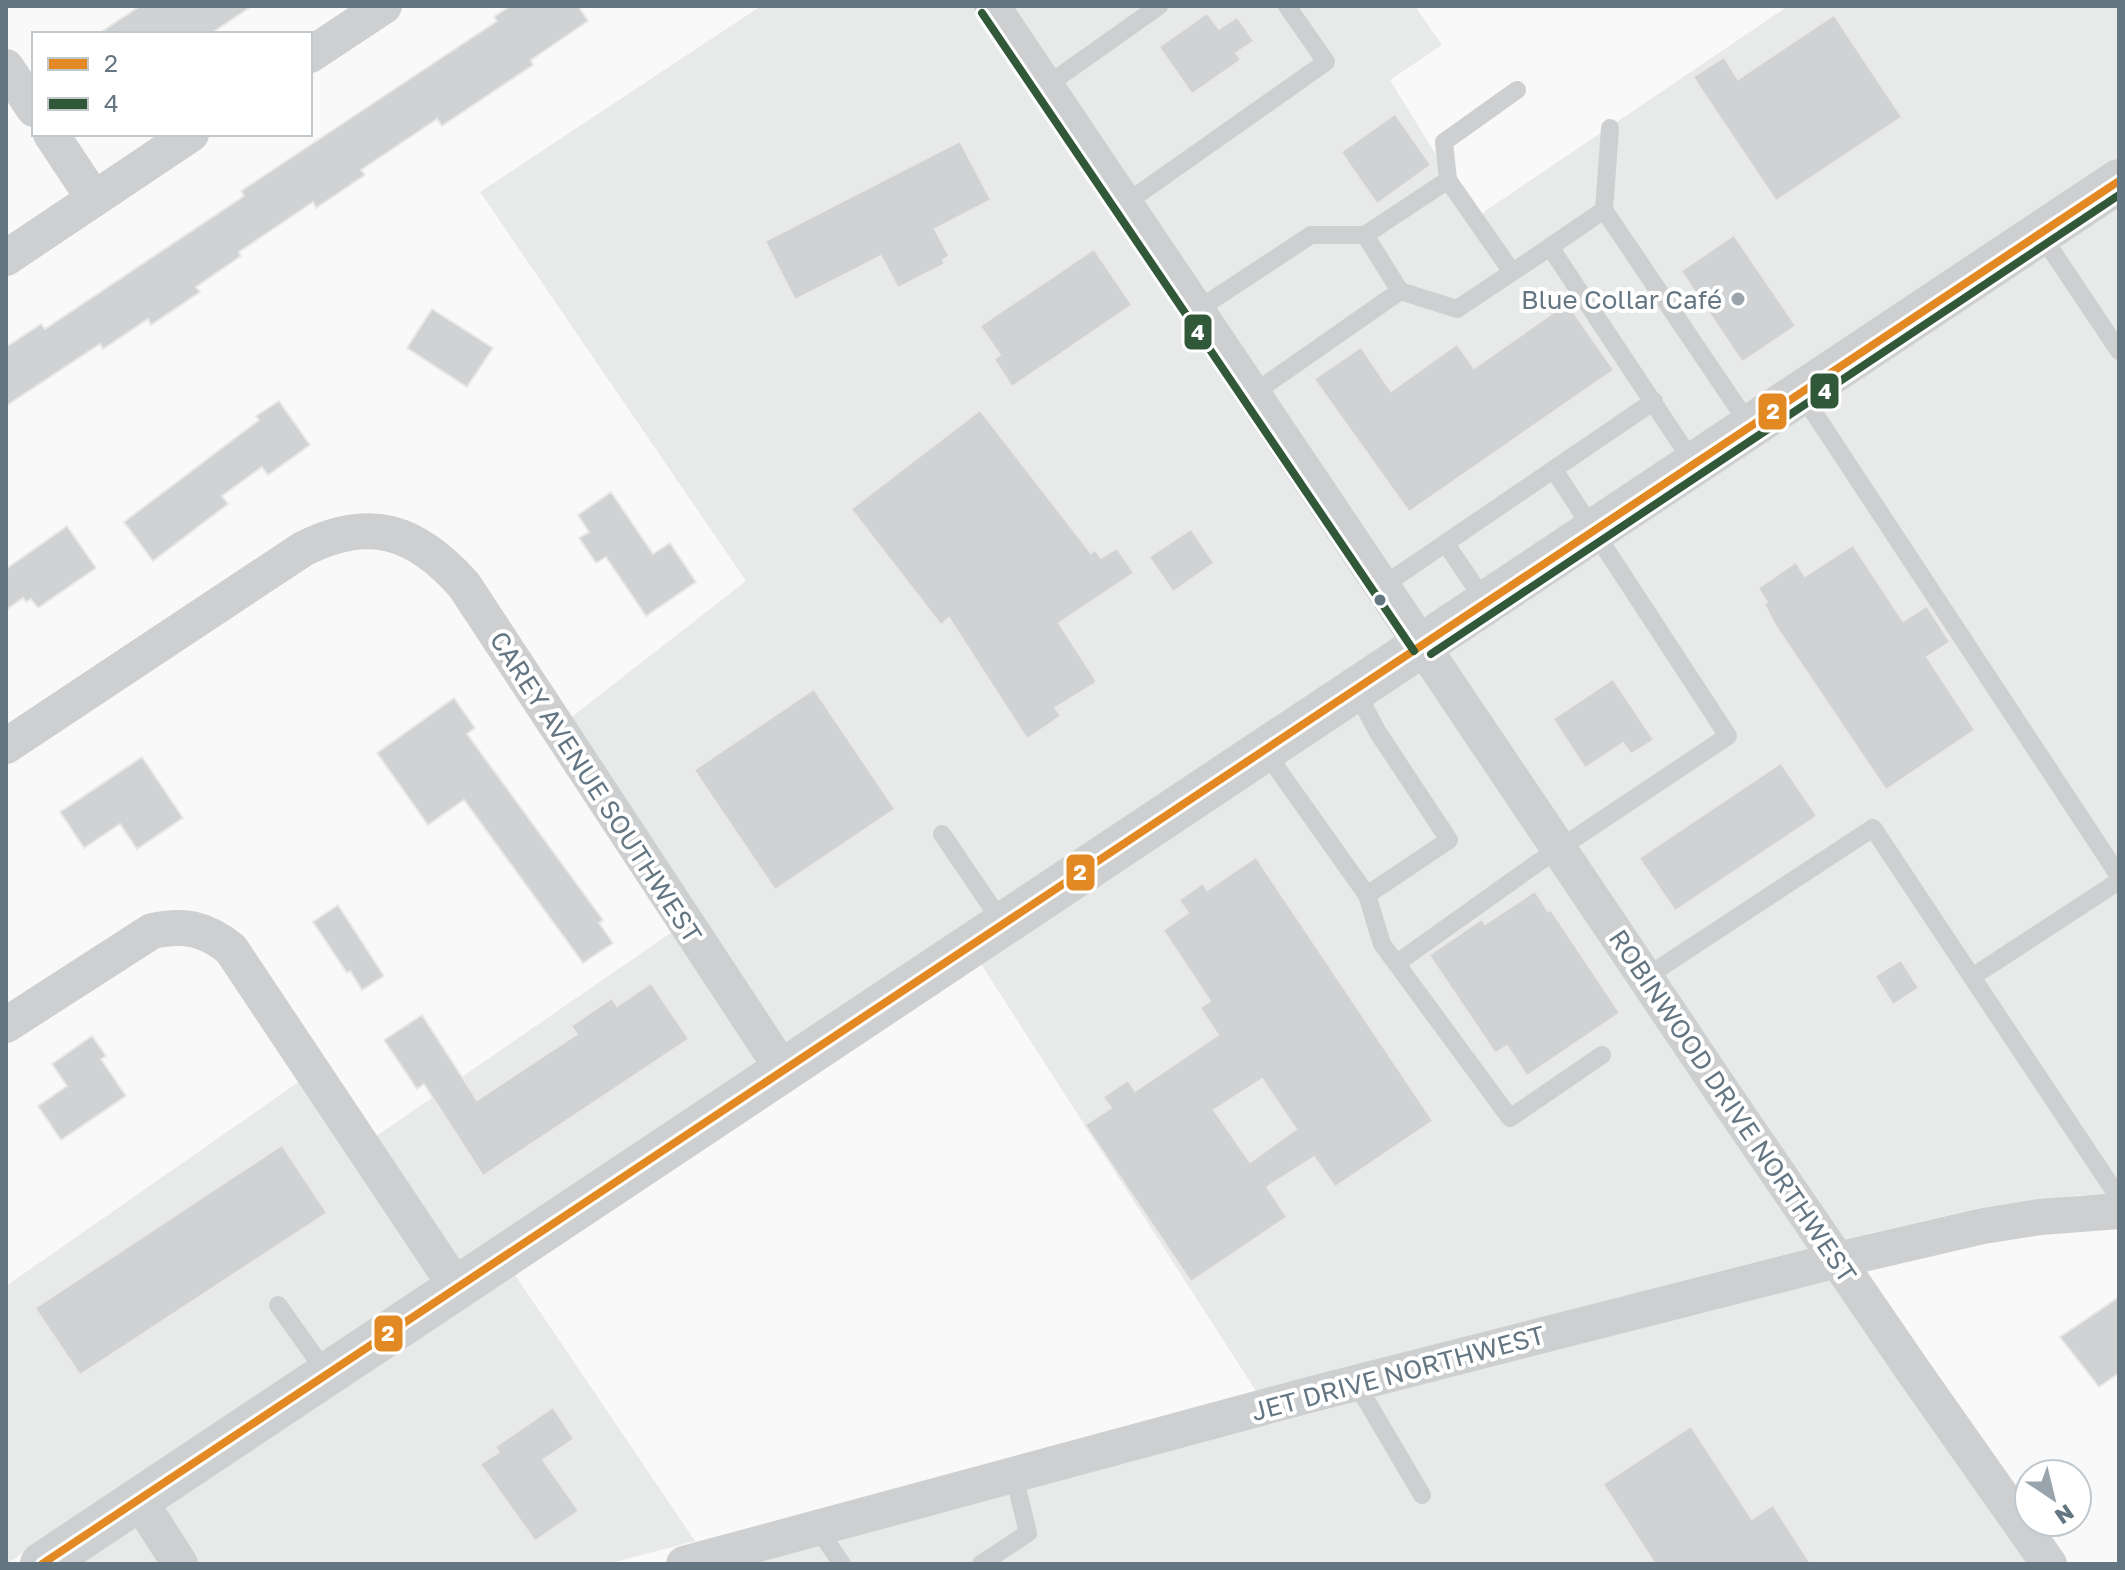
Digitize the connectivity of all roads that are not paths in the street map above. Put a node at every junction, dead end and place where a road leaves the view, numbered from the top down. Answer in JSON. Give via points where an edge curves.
{"nodes":[{"id":1,"x":384,"y":6,"type":"edge"},
{"id":2,"x":992,"y":6,"type":"edge"},
{"id":3,"x":1159,"y":6,"type":"edge"},
{"id":4,"x":1287,"y":6,"type":"edge"},
{"id":5,"x":312,"y":54,"type":"edge"},
{"id":6,"x":6,"y":67,"type":"edge"},
{"id":7,"x":1046,"y":86,"type":"junction"},
{"id":8,"x":1517,"y":90,"type":"dead end"},
{"id":9,"x":32,"y":106,"type":"edge"},
{"id":10,"x":1610,"y":128,"type":"dead end"},
{"id":11,"x":52,"y":136,"type":"edge"},
{"id":12,"x":188,"y":136,"type":"edge"},
{"id":13,"x":1448,"y":180,"type":"junction"},
{"id":14,"x":2119,"y":181,"type":"edge"},
{"id":15,"x":94,"y":199,"type":"junction"},
{"id":16,"x":1126,"y":203,"type":"junction"},
{"id":17,"x":1604,"y":210,"type":"junction"},
{"id":18,"x":2040,"y":233,"type":"junction"},
{"id":19,"x":1365,"y":235,"type":"junction"},
{"id":20,"x":1550,"y":247,"type":"junction"},
{"id":21,"x":6,"y":258,"type":"edge"},
{"id":22,"x":1512,"y":272,"type":"junction"},
{"id":23,"x":1400,"y":291,"type":"junction"},
{"id":24,"x":1197,"y":310,"type":"junction"},
{"id":25,"x":2119,"y":351,"type":"edge"},
{"id":26,"x":1254,"y":393,"type":"junction"},
{"id":27,"x":1801,"y":393,"type":"junction"},
{"id":28,"x":1654,"y":401,"type":"junction"},
{"id":29,"x":1750,"y":426,"type":"junction"},
{"id":30,"x":1694,"y":464,"type":"junction"},
{"id":31,"x":1554,"y":470,"type":"junction"},
{"id":32,"x":1594,"y":531,"type":"junction"},
{"id":33,"x":1446,"y":544,"type":"junction"},
{"id":34,"x":1384,"y":585,"type":"junction"},
{"id":35,"x":1486,"y":603,"type":"junction"},
{"id":36,"x":1424,"y":644,"type":"junction"},
{"id":37,"x":1355,"y":689,"type":"junction"},
{"id":38,"x":6,"y":746,"type":"edge"},
{"id":39,"x":1264,"y":750,"type":"junction"},
{"id":40,"x":942,"y":834,"type":"dead end"},
{"id":41,"x":1561,"y":849,"type":"junction"},
{"id":42,"x":2119,"y":878,"type":"edge"},
{"id":43,"x":1367,"y":895,"type":"junction"},
{"id":44,"x":1003,"y":924,"type":"junction"},
{"id":45,"x":1397,"y":963,"type":"junction"},
{"id":46,"x":1646,"y":977,"type":"junction"},
{"id":47,"x":1972,"y":977,"type":"junction"},
{"id":48,"x":6,"y":1025,"type":"edge"},
{"id":49,"x":1602,"y":1055,"type":"dead end"},
{"id":50,"x":783,"y":1070,"type":"junction"},
{"id":51,"x":2119,"y":1198,"type":"edge"},
{"id":52,"x":2119,"y":1211,"type":"edge"},
{"id":53,"x":1837,"y":1260,"type":"junction"},
{"id":54,"x":457,"y":1288,"type":"junction"},
{"id":55,"x":278,"y":1305,"type":"dead end"},
{"id":56,"x":327,"y":1374,"type":"junction"},
{"id":57,"x":1356,"y":1383,"type":"junction"},
{"id":58,"x":1014,"y":1476,"type":"junction"},
{"id":59,"x":1422,"y":1495,"type":"dead end"},
{"id":60,"x":139,"y":1500,"type":"junction"},
{"id":61,"x":818,"y":1529,"type":"junction"},
{"id":62,"x":42,"y":1564,"type":"edge"},
{"id":63,"x":180,"y":1564,"type":"edge"},
{"id":64,"x":684,"y":1564,"type":"edge"},
{"id":65,"x":842,"y":1564,"type":"edge"},
{"id":66,"x":981,"y":1564,"type":"edge"},
{"id":67,"x":2049,"y":1564,"type":"edge"}],
"edges":[{"from":1,"to":5,"type":"street"},
{"from":2,"to":7,"type":"street","name":"ROBINWOOD DRIVE NORTHWEST"},
{"from":3,"to":7,"type":"lane"},
{"from":4,"to":16,"type":"lane","via":[[1326,62]]},
{"from":6,"to":9,"type":"street"},
{"from":7,"to":16,"type":"street","name":"ROBINWOOD DRIVE NORTHWEST"},
{"from":8,"to":13,"type":"lane","via":[[1444,142]]},
{"from":10,"to":17,"type":"lane"},
{"from":11,"to":15,"type":"street"},
{"from":12,"to":15,"type":"street"},
{"from":13,"to":19,"type":"lane"},
{"from":13,"to":22,"type":"lane"},
{"from":14,"to":18,"type":"street"},
{"from":15,"to":21,"type":"street"},
{"from":16,"to":24,"type":"street","name":"ROBINWOOD DRIVE NORTHWEST"},
{"from":17,"to":20,"type":"lane"},
{"from":17,"to":29,"type":"lane"},
{"from":18,"to":25,"type":"lane"},
{"from":18,"to":27,"type":"street"},
{"from":19,"to":23,"type":"lane"},
{"from":19,"to":24,"type":"lane","via":[[1311,235]]},
{"from":20,"to":22,"type":"lane"},
{"from":20,"to":28,"type":"lane"},
{"from":22,"to":23,"type":"lane","via":[[1457,309]]},
{"from":23,"to":26,"type":"lane"},
{"from":24,"to":26,"type":"street","name":"ROBINWOOD DRIVE NORTHWEST"},
{"from":26,"to":34,"type":"street","name":"ROBINWOOD DRIVE NORTHWEST"},
{"from":27,"to":29,"type":"street"},
{"from":27,"to":42,"type":"lane"},
{"from":28,"to":30,"type":"lane"},
{"from":28,"to":31,"type":"lane"},
{"from":29,"to":30,"type":"street"},
{"from":30,"to":32,"type":"street"},
{"from":31,"to":32,"type":"lane"},
{"from":31,"to":33,"type":"lane"},
{"from":32,"to":35,"type":"street"},
{"from":32,"to":41,"type":"lane","via":[[1728,736]]},
{"from":33,"to":34,"type":"lane"},
{"from":33,"to":35,"type":"lane"},
{"from":34,"to":36,"type":"street","name":"ROBINWOOD DRIVE NORTHWEST"},
{"from":35,"to":36,"type":"street"},
{"from":36,"to":37,"type":"street"},
{"from":36,"to":41,"type":"street","name":"ROBINWOOD DRIVE NORTHWEST"},
{"from":37,"to":39,"type":"street"},
{"from":37,"to":43,"type":"lane","via":[[1449,840]]},
{"from":38,"to":50,"type":"street","name":"CAREY AVENUE SOUTHWEST","via":[[303,549],[348,533],[402,537],[428,549],[464,585]]},
{"from":39,"to":43,"type":"lane"},
{"from":39,"to":44,"type":"street"},
{"from":40,"to":44,"type":"lane"},
{"from":41,"to":45,"type":"lane"},
{"from":41,"to":46,"type":"street","name":"ROBINWOOD DRIVE NORTHWEST"},
{"from":42,"to":47,"type":"lane"},
{"from":43,"to":45,"type":"lane","via":[[1382,944]]},
{"from":44,"to":50,"type":"street"},
{"from":45,"to":49,"type":"lane","via":[[1510,1118]]},
{"from":46,"to":47,"type":"lane","via":[[1873,828]]},
{"from":46,"to":53,"type":"street","name":"ROBINWOOD DRIVE NORTHWEST"},
{"from":47,"to":51,"type":"lane"},
{"from":48,"to":54,"type":"street","via":[[152,931],[193,927],[214,936],[231,949]]},
{"from":50,"to":54,"type":"street"},
{"from":52,"to":53,"type":"street","name":"JET DRIVE NORTHWEST","via":[[1983,1226]]},
{"from":53,"to":57,"type":"street","name":"JET DRIVE NORTHWEST"},
{"from":53,"to":67,"type":"street","name":"ROBINWOOD DRIVE NORTHWEST"},
{"from":54,"to":56,"type":"street"},
{"from":55,"to":56,"type":"lane"},
{"from":56,"to":60,"type":"street"},
{"from":57,"to":58,"type":"street","name":"JET DRIVE NORTHWEST"},
{"from":57,"to":59,"type":"lane"},
{"from":58,"to":61,"type":"street","name":"JET DRIVE NORTHWEST"},
{"from":58,"to":66,"type":"lane","via":[[1028,1533]]},
{"from":60,"to":62,"type":"street"},
{"from":60,"to":63,"type":"street"},
{"from":61,"to":64,"type":"street","name":"JET DRIVE NORTHWEST"},
{"from":61,"to":65,"type":"lane"}]}
